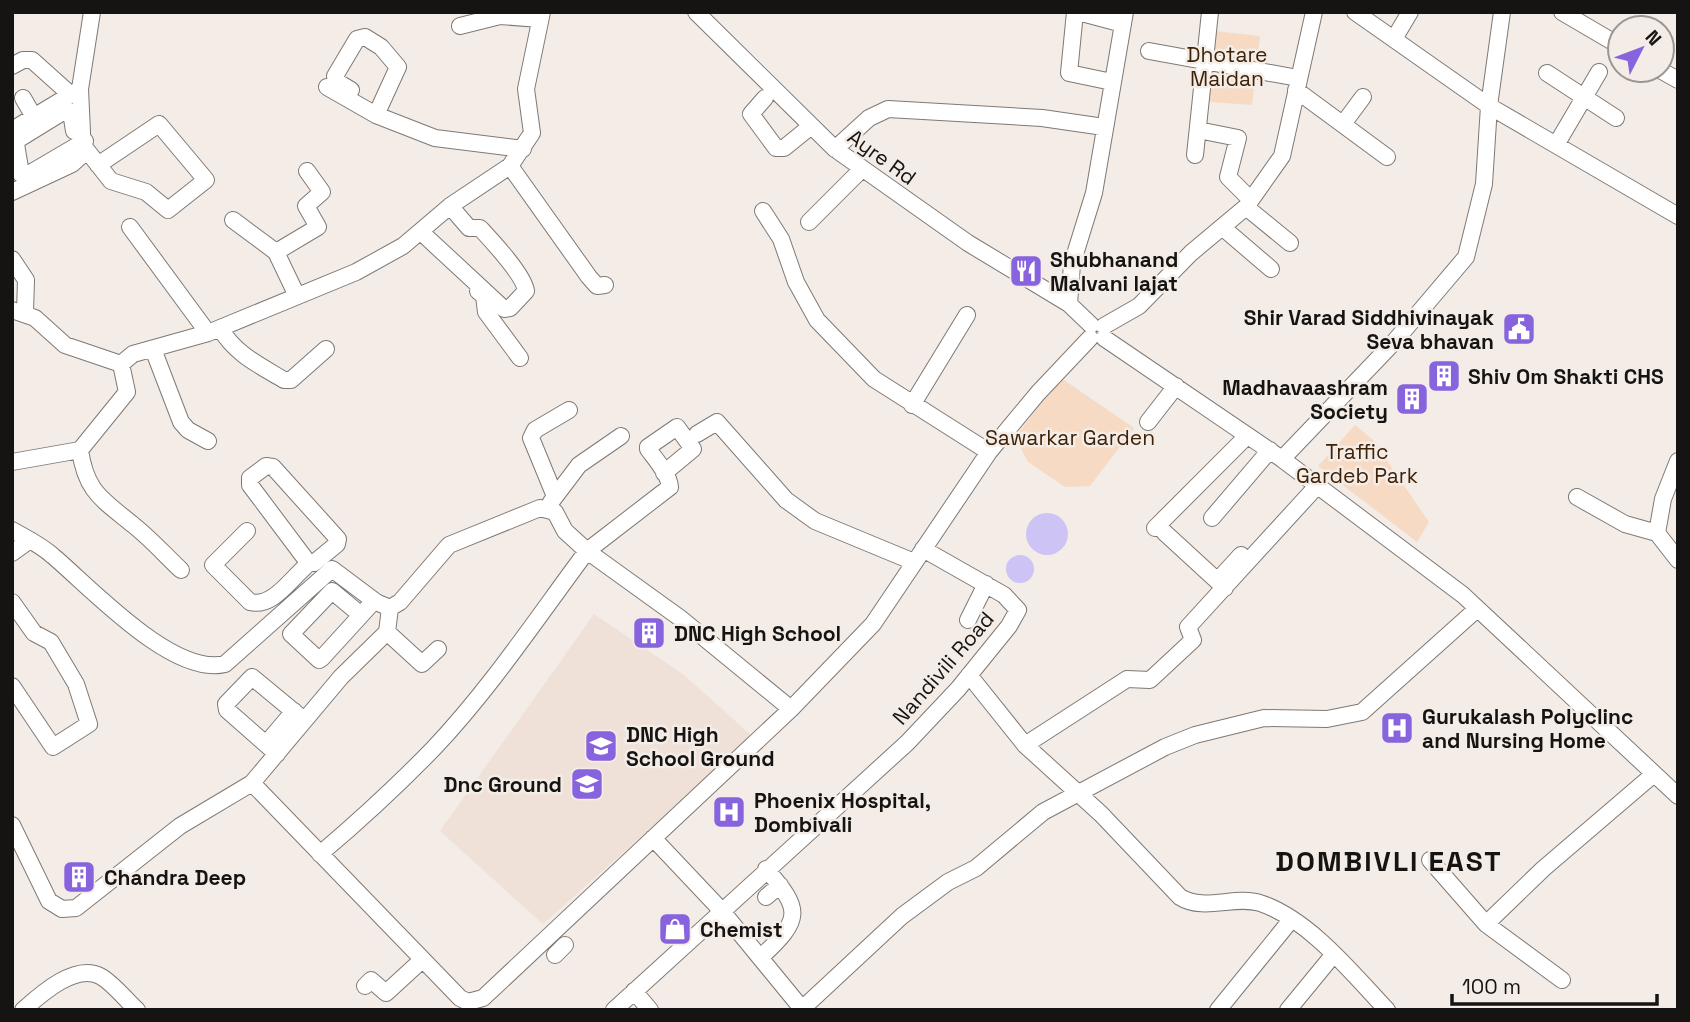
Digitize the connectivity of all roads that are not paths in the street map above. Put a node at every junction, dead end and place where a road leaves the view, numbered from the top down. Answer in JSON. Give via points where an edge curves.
{"nodes":[{"id":1,"x":92,"y":12,"type":"edge"},
{"id":2,"x":696,"y":12,"type":"edge"},
{"id":3,"x":1077,"y":12,"type":"edge"},
{"id":4,"x":1210,"y":12,"type":"edge"},
{"id":5,"x":1314,"y":12,"type":"edge"},
{"id":6,"x":1355,"y":12,"type":"edge"},
{"id":7,"x":1410,"y":12,"type":"edge"},
{"id":8,"x":1502,"y":12,"type":"edge"},
{"id":9,"x":1562,"y":12,"type":"edge"},
{"id":10,"x":541,"y":15,"type":"edge"},
{"id":11,"x":1582,"y":17,"type":"edge"},
{"id":12,"x":1124,"y":18,"type":"edge"},
{"id":13,"x":460,"y":26,"type":"dead end"},
{"id":14,"x":1606,"y":35,"type":"edge"},
{"id":15,"x":1394,"y":39,"type":"junction"},
{"id":16,"x":1149,"y":51,"type":"dead end"},
{"id":17,"x":1206,"y":61,"type":"junction"},
{"id":18,"x":12,"y":66,"type":"edge"},
{"id":19,"x":1599,"y":72,"type":"dead end"},
{"id":20,"x":1548,"y":73,"type":"dead end"},
{"id":21,"x":1112,"y":82,"type":"junction"},
{"id":22,"x":1297,"y":84,"type":"junction"},
{"id":23,"x":327,"y":87,"type":"dead end"},
{"id":24,"x":75,"y":92,"type":"junction"},
{"id":25,"x":1363,"y":97,"type":"dead end"},
{"id":26,"x":1584,"y":97,"type":"junction"},
{"id":27,"x":23,"y":98,"type":"dead end"},
{"id":28,"x":765,"y":98,"type":"dead end"},
{"id":29,"x":1489,"y":106,"type":"junction"},
{"id":30,"x":34,"y":117,"type":"junction"},
{"id":31,"x":1616,"y":118,"type":"dead end"},
{"id":32,"x":1343,"y":124,"type":"junction"},
{"id":33,"x":810,"y":127,"type":"junction"},
{"id":34,"x":1104,"y":127,"type":"junction"},
{"id":35,"x":12,"y":130,"type":"edge"},
{"id":36,"x":1198,"y":130,"type":"junction"},
{"id":37,"x":82,"y":145,"type":"junction"},
{"id":38,"x":1556,"y":145,"type":"junction"},
{"id":39,"x":523,"y":149,"type":"junction"},
{"id":40,"x":835,"y":149,"type":"junction"},
{"id":41,"x":1195,"y":155,"type":"dead end"},
{"id":42,"x":1387,"y":157,"type":"dead end"},
{"id":43,"x":98,"y":164,"type":"junction"},
{"id":44,"x":510,"y":166,"type":"junction"},
{"id":45,"x":862,"y":169,"type":"junction"},
{"id":46,"x":307,"y":172,"type":"dead end"},
{"id":47,"x":12,"y":192,"type":"edge"},
{"id":48,"x":1248,"y":204,"type":"junction"},
{"id":49,"x":450,"y":206,"type":"junction"},
{"id":50,"x":763,"y":211,"type":"dead end"},
{"id":51,"x":1678,"y":216,"type":"edge"},
{"id":52,"x":233,"y":220,"type":"dead end"},
{"id":53,"x":809,"y":222,"type":"dead end"},
{"id":54,"x":130,"y":227,"type":"dead end"},
{"id":55,"x":1222,"y":227,"type":"junction"},
{"id":56,"x":417,"y":235,"type":"junction"},
{"id":57,"x":1290,"y":243,"type":"dead end"},
{"id":58,"x":276,"y":252,"type":"junction"},
{"id":59,"x":12,"y":259,"type":"edge"},
{"id":60,"x":1270,"y":269,"type":"dead end"},
{"id":61,"x":605,"y":285,"type":"dead end"},
{"id":62,"x":297,"y":296,"type":"junction"},
{"id":63,"x":1069,"y":304,"type":"junction"},
{"id":64,"x":19,"y":311,"type":"edge"},
{"id":65,"x":967,"y":315,"type":"dead end"},
{"id":66,"x":214,"y":331,"type":"junction"},
{"id":67,"x":1097,"y":332,"type":"junction"},
{"id":68,"x":153,"y":349,"type":"junction"},
{"id":69,"x":326,"y":349,"type":"dead end"},
{"id":70,"x":520,"y":358,"type":"dead end"},
{"id":71,"x":121,"y":364,"type":"junction"},
{"id":72,"x":1176,"y":386,"type":"junction"},
{"id":73,"x":1161,"y":404,"type":"junction"},
{"id":74,"x":912,"y":405,"type":"junction"},
{"id":75,"x":569,"y":410,"type":"dead end"},
{"id":76,"x":1175,"y":414,"type":"dead end"},
{"id":77,"x":1148,"y":422,"type":"dead end"},
{"id":78,"x":697,"y":434,"type":"dead end"},
{"id":79,"x":621,"y":436,"type":"dead end"},
{"id":80,"x":1246,"y":437,"type":"junction"},
{"id":81,"x":208,"y":442,"type":"dead end"},
{"id":82,"x":80,"y":450,"type":"junction"},
{"id":83,"x":989,"y":452,"type":"junction"},
{"id":84,"x":1276,"y":454,"type":"junction"},
{"id":85,"x":12,"y":461,"type":"edge"},
{"id":86,"x":1678,"y":461,"type":"edge"},
{"id":87,"x":664,"y":473,"type":"dead end"},
{"id":88,"x":1317,"y":486,"type":"junction"},
{"id":89,"x":1577,"y":497,"type":"dead end"},
{"id":90,"x":551,"y":501,"type":"junction"},
{"id":91,"x":1212,"y":517,"type":"dead end"},
{"id":92,"x":12,"y":530,"type":"edge"},
{"id":93,"x":247,"y":531,"type":"dead end"},
{"id":94,"x":1657,"y":533,"type":"junction"},
{"id":95,"x":276,"y":536,"type":"dead end"},
{"id":96,"x":30,"y":540,"type":"junction"},
{"id":97,"x":586,"y":551,"type":"junction"},
{"id":98,"x":13,"y":553,"type":"edge"},
{"id":99,"x":1241,"y":555,"type":"dead end"},
{"id":100,"x":918,"y":556,"type":"junction"},
{"id":101,"x":1678,"y":560,"type":"edge"},
{"id":102,"x":317,"y":569,"type":"junction"},
{"id":103,"x":181,"y":570,"type":"dead end"},
{"id":104,"x":349,"y":580,"type":"junction"},
{"id":105,"x":986,"y":584,"type":"junction"},
{"id":106,"x":1221,"y":585,"type":"junction"},
{"id":107,"x":337,"y":594,"type":"junction"},
{"id":108,"x":374,"y":601,"type":"junction"},
{"id":109,"x":12,"y":602,"type":"edge"},
{"id":110,"x":276,"y":605,"type":"junction"},
{"id":111,"x":390,"y":608,"type":"junction"},
{"id":112,"x":1477,"y":609,"type":"junction"},
{"id":113,"x":361,"y":615,"type":"junction"},
{"id":114,"x":968,"y":621,"type":"dead end"},
{"id":115,"x":387,"y":632,"type":"junction"},
{"id":116,"x":438,"y":649,"type":"dead end"},
{"id":117,"x":969,"y":675,"type":"junction"},
{"id":118,"x":12,"y":686,"type":"edge"},
{"id":119,"x":790,"y":709,"type":"junction"},
{"id":120,"x":299,"y":715,"type":"junction"},
{"id":121,"x":1025,"y":745,"type":"junction"},
{"id":122,"x":271,"y":749,"type":"junction"},
{"id":123,"x":1654,"y":774,"type":"junction"},
{"id":124,"x":252,"y":783,"type":"junction"},
{"id":125,"x":1081,"y":794,"type":"junction"},
{"id":126,"x":1678,"y":796,"type":"edge"},
{"id":127,"x":12,"y":825,"type":"edge"},
{"id":128,"x":653,"y":838,"type":"junction"},
{"id":129,"x":17,"y":848,"type":"edge"},
{"id":130,"x":320,"y":854,"type":"junction"},
{"id":131,"x":1430,"y":860,"type":"dead end"},
{"id":132,"x":766,"y":869,"type":"junction"},
{"id":133,"x":780,"y":885,"type":"junction"},
{"id":134,"x":766,"y":897,"type":"dead end"},
{"id":135,"x":721,"y":910,"type":"junction"},
{"id":136,"x":1291,"y":920,"type":"junction"},
{"id":137,"x":1486,"y":924,"type":"junction"},
{"id":138,"x":548,"y":938,"type":"junction"},
{"id":139,"x":560,"y":950,"type":"dead end"},
{"id":140,"x":1334,"y":954,"type":"junction"},
{"id":141,"x":761,"y":957,"type":"junction"},
{"id":142,"x":422,"y":960,"type":"junction"},
{"id":143,"x":1562,"y":980,"type":"dead end"},
{"id":144,"x":365,"y":986,"type":"dead end"},
{"id":145,"x":634,"y":991,"type":"junction"},
{"id":146,"x":803,"y":1009,"type":"edge"},
{"id":147,"x":23,"y":1010,"type":"edge"},
{"id":148,"x":137,"y":1010,"type":"edge"},
{"id":149,"x":614,"y":1010,"type":"edge"},
{"id":150,"x":650,"y":1010,"type":"edge"},
{"id":151,"x":1218,"y":1010,"type":"edge"},
{"id":152,"x":1288,"y":1010,"type":"edge"},
{"id":153,"x":1387,"y":1010,"type":"edge"}],
"edges":[{"from":1,"to":24,"type":"street"},
{"from":2,"to":33,"type":"street","name":"Ayre Rd"},
{"from":3,"to":12,"type":"street"},
{"from":3,"to":21,"type":"street","via":[[1069,73]]},
{"from":4,"to":17,"type":"street"},
{"from":5,"to":22,"type":"street"},
{"from":6,"to":15,"type":"street"},
{"from":7,"to":15,"type":"street"},
{"from":8,"to":29,"type":"street"},
{"from":9,"to":11,"type":"street"},
{"from":10,"to":13,"type":"street","via":[[500,16]]},
{"from":10,"to":39,"type":"street","via":[[526,89],[532,133]]},
{"from":11,"to":14,"type":"street"},
{"from":12,"to":21,"type":"street"},
{"from":15,"to":29,"type":"street"},
{"from":16,"to":17,"type":"street"},
{"from":17,"to":22,"type":"street"},
{"from":17,"to":36,"type":"street"},
{"from":18,"to":24,"type":"street","via":[[32,60]]},
{"from":19,"to":26,"type":"street"},
{"from":20,"to":26,"type":"street"},
{"from":21,"to":34,"type":"street"},
{"from":22,"to":32,"type":"street"},
{"from":22,"to":48,"type":"street","via":[[1282,156]]},
{"from":23,"to":39,"type":"street","via":[[435,138]]},
{"from":24,"to":30,"type":"street"},
{"from":24,"to":37,"type":"street"},
{"from":25,"to":32,"type":"street"},
{"from":26,"to":31,"type":"street"},
{"from":26,"to":38,"type":"street"},
{"from":27,"to":30,"type":"street"},
{"from":28,"to":33,"type":"street","via":[[751,114],[776,148],[784,148]]},
{"from":29,"to":38,"type":"street"},
{"from":29,"to":84,"type":"street","via":[[1484,184],[1466,257],[1394,342]]},
{"from":30,"to":35,"type":"street"},
{"from":32,"to":42,"type":"street"},
{"from":33,"to":40,"type":"street","name":"Ayre Rd"},
{"from":34,"to":40,"type":"street","via":[[1042,118],[888,110],[869,118]]},
{"from":34,"to":63,"type":"street","via":[[1094,193],[1072,264]]},
{"from":36,"to":41,"type":"street"},
{"from":36,"to":48,"type":"street","via":[[1238,138],[1228,177]]},
{"from":37,"to":43,"type":"street"},
{"from":37,"to":47,"type":"street","via":[[80,158],[72,164]]},
{"from":38,"to":51,"type":"street"},
{"from":39,"to":44,"type":"street"},
{"from":40,"to":45,"type":"street","name":"Ayre Rd"},
{"from":43,"to":43,"type":"street","via":[[111,181],[146,192],[168,210],[206,180],[159,124]]},
{"from":44,"to":49,"type":"street"},
{"from":44,"to":61,"type":"street","via":[[589,277],[597,286]]},
{"from":45,"to":53,"type":"street"},
{"from":45,"to":63,"type":"street","name":"Ayre Rd","via":[[968,243]]},
{"from":46,"to":58,"type":"street","via":[[322,192],[306,206],[318,226]]},
{"from":48,"to":55,"type":"street"},
{"from":48,"to":57,"type":"street"},
{"from":49,"to":56,"type":"street"},
{"from":49,"to":56,"type":"street","via":[[469,228],[480,228],[502,250],[524,282],[527,291],[510,308],[504,309]]},
{"from":50,"to":74,"type":"street","via":[[781,239],[796,282],[817,320],[874,379]]},
{"from":52,"to":58,"type":"street"},
{"from":54,"to":66,"type":"street"},
{"from":55,"to":60,"type":"street"},
{"from":55,"to":67,"type":"street","via":[[1139,306]]},
{"from":56,"to":62,"type":"street","via":[[356,272]]},
{"from":56,"to":70,"type":"street","via":[[484,296],[486,312]]},
{"from":58,"to":62,"type":"street"},
{"from":59,"to":64,"type":"street","via":[[26,280]]},
{"from":62,"to":66,"type":"street"},
{"from":63,"to":67,"type":"street","name":"Ayre Rd"},
{"from":64,"to":71,"type":"street","via":[[65,345]]},
{"from":65,"to":74,"type":"street"},
{"from":66,"to":68,"type":"street"},
{"from":66,"to":69,"type":"street","via":[[242,355],[284,380],[291,380]]},
{"from":67,"to":72,"type":"street","name":"Ayre Rd"},
{"from":67,"to":83,"type":"street"},
{"from":68,"to":71,"type":"street","via":[[133,354]]},
{"from":68,"to":81,"type":"street","via":[[181,422]]},
{"from":71,"to":82,"type":"street","via":[[127,393]]},
{"from":72,"to":73,"type":"street"},
{"from":72,"to":80,"type":"street","name":"Ayre Rd"},
{"from":73,"to":76,"type":"street"},
{"from":73,"to":77,"type":"street"},
{"from":74,"to":83,"type":"street"},
{"from":75,"to":90,"type":"street","via":[[535,430],[531,438]]},
{"from":78,"to":100,"type":"street","name":"Nandivili Road","via":[[717,422],[786,500],[815,521]]},
{"from":79,"to":90,"type":"street","via":[[579,464]]},
{"from":80,"to":84,"type":"street","name":"Ayre Rd"},
{"from":80,"to":106,"type":"street","via":[[1160,530]]},
{"from":82,"to":85,"type":"street"},
{"from":82,"to":103,"type":"street","via":[[89,484],[101,501]]},
{"from":83,"to":100,"type":"street"},
{"from":84,"to":88,"type":"street","name":"Ayre Rd"},
{"from":84,"to":91,"type":"street"},
{"from":86,"to":94,"type":"street","via":[[1663,499]]},
{"from":87,"to":97,"type":"street","via":[[670,483],[666,491]]},
{"from":88,"to":106,"type":"street"},
{"from":88,"to":112,"type":"street","name":"Ayre Rd"},
{"from":89,"to":94,"type":"street","via":[[1625,524]]},
{"from":90,"to":97,"type":"street","via":[[565,531]]},
{"from":90,"to":111,"type":"street","via":[[449,545]]},
{"from":92,"to":96,"type":"street"},
{"from":93,"to":110,"type":"street","via":[[213,565],[250,602]]},
{"from":94,"to":101,"type":"street"},
{"from":95,"to":102,"type":"street"},
{"from":96,"to":98,"type":"street"},
{"from":96,"to":110,"type":"street","via":[[119,615],[197,665],[225,664]]},
{"from":97,"to":119,"type":"street","via":[[680,618]]},
{"from":97,"to":130,"type":"street","via":[[435,747]]},
{"from":99,"to":106,"type":"street"},
{"from":100,"to":105,"type":"street","name":"Nandivili Road"},
{"from":100,"to":119,"type":"street","via":[[873,624]]},
{"from":102,"to":102,"type":"street","via":[[250,485],[250,478],[266,466],[273,467],[338,539]]},
{"from":102,"to":104,"type":"street","via":[[337,570]]},
{"from":102,"to":110,"type":"street"},
{"from":104,"to":107,"type":"street"},
{"from":104,"to":108,"type":"street"},
{"from":105,"to":114,"type":"street"},
{"from":105,"to":117,"type":"street","name":"Nandivili Road","via":[[1018,610]]},
{"from":106,"to":121,"type":"street","via":[[1188,627],[1193,640],[1150,680],[1127,679]]},
{"from":107,"to":113,"type":"street"},
{"from":107,"to":113,"type":"street","via":[[329,593],[291,634],[317,660]]},
{"from":108,"to":111,"type":"street"},
{"from":108,"to":113,"type":"street"},
{"from":109,"to":118,"type":"street","via":[[34,633],[51,642],[76,684],[89,723],[53,747]]},
{"from":111,"to":115,"type":"street"},
{"from":112,"to":123,"type":"street","name":"Ayre Rd"},
{"from":112,"to":125,"type":"street","via":[[1362,712],[1327,719],[1264,718],[1195,735]]},
{"from":115,"to":116,"type":"street","via":[[422,664]]},
{"from":115,"to":120,"type":"street"},
{"from":117,"to":121,"type":"street"},
{"from":117,"to":132,"type":"street","name":"Nandivili Road","via":[[907,743]]},
{"from":119,"to":128,"type":"street"},
{"from":120,"to":122,"type":"street"},
{"from":120,"to":122,"type":"street","via":[[252,677],[226,704],[227,710]]},
{"from":121,"to":125,"type":"street"},
{"from":122,"to":124,"type":"street"},
{"from":123,"to":126,"type":"street","name":"Ayre Rd"},
{"from":123,"to":137,"type":"street"},
{"from":124,"to":129,"type":"street","via":[[180,826],[76,908],[62,909],[49,901]]},
{"from":124,"to":130,"type":"street"},
{"from":125,"to":136,"type":"street","via":[[1186,901],[1256,902]]},
{"from":125,"to":146,"type":"street","via":[[1042,812],[976,868],[902,916]]},
{"from":127,"to":129,"type":"street"},
{"from":128,"to":135,"type":"street"},
{"from":128,"to":138,"type":"street"},
{"from":130,"to":142,"type":"street"},
{"from":131,"to":137,"type":"street"},
{"from":132,"to":133,"type":"street"},
{"from":132,"to":135,"type":"street","name":"Nandivili Road"},
{"from":133,"to":134,"type":"street"},
{"from":133,"to":141,"type":"street","via":[[792,900],[793,914],[785,934]]},
{"from":135,"to":141,"type":"street"},
{"from":135,"to":145,"type":"street","name":"Nandivili Road"},
{"from":136,"to":140,"type":"street"},
{"from":136,"to":151,"type":"street"},
{"from":137,"to":143,"type":"street"},
{"from":138,"to":139,"type":"street"},
{"from":138,"to":142,"type":"street","via":[[476,1002],[460,998]]},
{"from":140,"to":152,"type":"street"},
{"from":140,"to":153,"type":"street"},
{"from":141,"to":146,"type":"street"},
{"from":142,"to":144,"type":"street","via":[[386,993],[372,980]]},
{"from":145,"to":149,"type":"street","name":"Nandivili Road"},
{"from":145,"to":150,"type":"street"},
{"from":147,"to":148,"type":"street","via":[[42,993],[78,974],[99,975]]}]}
